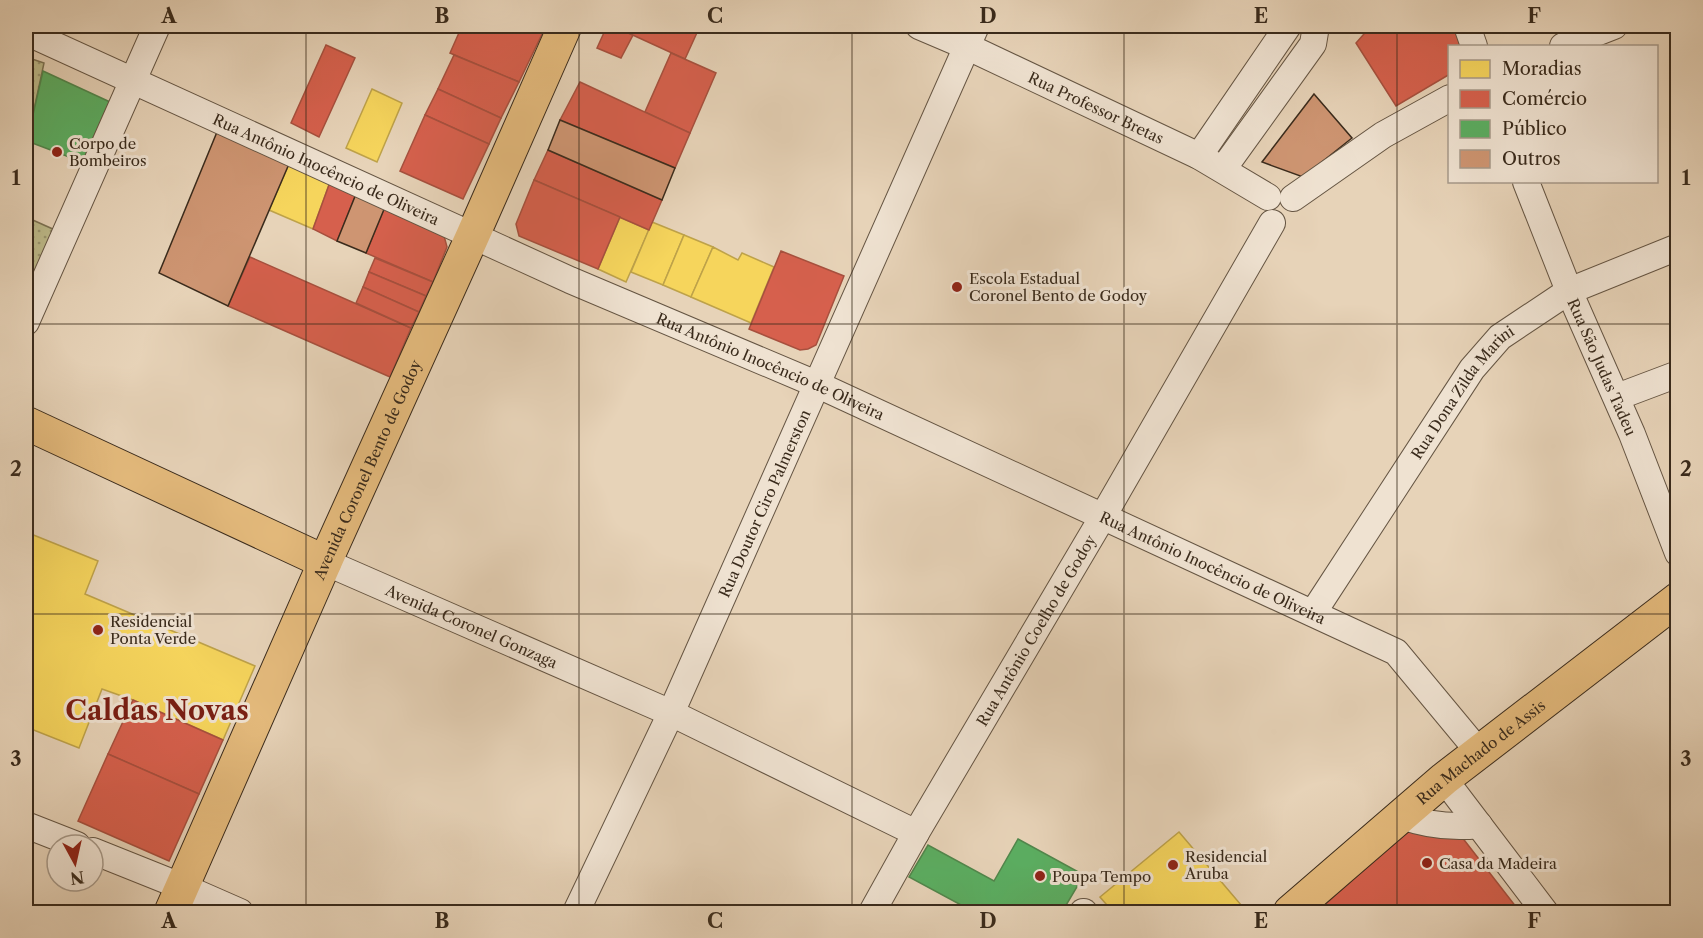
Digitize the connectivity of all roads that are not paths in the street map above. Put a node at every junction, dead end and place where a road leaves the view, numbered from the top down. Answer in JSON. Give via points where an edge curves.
{"nodes":[{"id":1,"x":158,"y":26,"type":"edge"},
{"id":2,"x":565,"y":26,"type":"edge"},
{"id":3,"x":919,"y":26,"type":"edge"},
{"id":4,"x":1288,"y":26,"type":"edge"},
{"id":5,"x":1316,"y":26,"type":"edge"},
{"id":6,"x":1467,"y":26,"type":"edge"},
{"id":7,"x":1614,"y":26,"type":"edge"},
{"id":8,"x":26,"y":32,"type":"edge"},
{"id":9,"x":971,"y":36,"type":"edge"},
{"id":10,"x":1474,"y":45,"type":"edge"},
{"id":11,"x":1566,"y":45,"type":"edge"},
{"id":12,"x":131,"y":81,"type":"junction"},
{"id":13,"x":1448,"y":99,"type":"edge"},
{"id":14,"x":1199,"y":156,"type":"junction"},
{"id":15,"x":1223,"y":169,"type":"junction"},
{"id":16,"x":1526,"y":183,"type":"edge"},
{"id":17,"x":1281,"y":197,"type":"junction"},
{"id":18,"x":473,"y":235,"type":"junction"},
{"id":19,"x":1677,"y":247,"type":"edge"},
{"id":20,"x":1569,"y":291,"type":"junction"},
{"id":21,"x":26,"y":322,"type":"edge"},
{"id":22,"x":1677,"y":374,"type":"edge"},
{"id":23,"x":816,"y":384,"type":"junction"},
{"id":24,"x":1617,"y":398,"type":"junction"},
{"id":25,"x":26,"y":423,"type":"edge"},
{"id":26,"x":1102,"y":518,"type":"junction"},
{"id":27,"x":1677,"y":553,"type":"edge"},
{"id":28,"x":325,"y":562,"type":"junction"},
{"id":29,"x":1677,"y":599,"type":"edge"},
{"id":30,"x":1313,"y":613,"type":"junction"},
{"id":31,"x":671,"y":713,"type":"junction"},
{"id":32,"x":1479,"y":752,"type":"junction"},
{"id":33,"x":1444,"y":779,"type":"junction"},
{"id":34,"x":1402,"y":816,"type":"junction"},
{"id":35,"x":26,"y":825,"type":"edge"},
{"id":36,"x":1479,"y":825,"type":"junction"},
{"id":37,"x":46,"y":833,"type":"edge"},
{"id":38,"x":916,"y":833,"type":"junction"},
{"id":39,"x":105,"y":858,"type":"edge"},
{"id":40,"x":177,"y":900,"type":"edge"},
{"id":41,"x":240,"y":912,"type":"edge"},
{"id":42,"x":576,"y":912,"type":"edge"},
{"id":43,"x":872,"y":912,"type":"edge"},
{"id":44,"x":1290,"y":912,"type":"edge"},
{"id":45,"x":1545,"y":912,"type":"edge"}],
"edges":[{"from":1,"to":12,"type":"street"},
{"from":2,"to":18,"type":"main road","name":"Avenida Coronel Bento de Godoy"},
{"from":3,"to":9,"type":"street","name":"Rua Professor Bretas"},
{"from":4,"to":14,"type":"street"},
{"from":5,"to":15,"type":"street","via":[[1313,44]]},
{"from":6,"to":10,"type":"street"},
{"from":7,"to":11,"type":"street"},
{"from":8,"to":12,"type":"street","name":"Rua Antônio Inocêncio de Oliveira"},
{"from":9,"to":14,"type":"street","name":"Rua Professor Bretas"},
{"from":9,"to":23,"type":"street","name":"Rua Doutor Ciro Palmerston"},
{"from":12,"to":18,"type":"street","name":"Rua Antônio Inocêncio de Oliveira"},
{"from":12,"to":21,"type":"street"},
{"from":13,"to":17,"type":"street"},
{"from":14,"to":15,"type":"street","name":"Rua Professor Bretas"},
{"from":15,"to":17,"type":"street","name":"Rua Professor Bretas"},
{"from":16,"to":20,"type":"street","name":"Rua São Judas Tadeu"},
{"from":17,"to":26,"type":"street","name":"Rua Antônio Coelho de Godoy","via":[[1263,204],[1266,219],[1272,223]]},
{"from":18,"to":23,"type":"street","name":"Rua Antônio Inocêncio de Oliveira"},
{"from":18,"to":28,"type":"main road","name":"Avenida Coronel Bento de Godoy"},
{"from":19,"to":20,"type":"street","name":"Rua Dona Zilda Marini"},
{"from":20,"to":24,"type":"street","name":"Rua São Judas Tadeu"},
{"from":20,"to":30,"type":"street","name":"Rua Dona Zilda Marini","via":[[1500,337],[1472,369]]},
{"from":22,"to":24,"type":"street"},
{"from":23,"to":26,"type":"street","name":"Rua Antônio Inocêncio de Oliveira"},
{"from":23,"to":31,"type":"street","name":"Rua Doutor Ciro Palmerston"},
{"from":24,"to":27,"type":"street","name":"Rua São Judas Tadeu"},
{"from":25,"to":28,"type":"main road","name":"Avenida Coronel Gonzaga"},
{"from":26,"to":30,"type":"street","name":"Rua Antônio Inocêncio de Oliveira"},
{"from":26,"to":38,"type":"street","name":"Rua Antônio Coelho de Godoy"},
{"from":28,"to":31,"type":"street","name":"Avenida Coronel Gonzaga"},
{"from":28,"to":40,"type":"main road","name":"Avenida Coronel Bento de Godoy"},
{"from":29,"to":32,"type":"main road","name":"Rua Machado de Assis"},
{"from":30,"to":32,"type":"street","name":"Rua Antônio Inocêncio de Oliveira","via":[[1396,652]]},
{"from":31,"to":38,"type":"street","name":"Avenida Coronel Gonzaga"},
{"from":31,"to":42,"type":"street","name":"Rua Doutor Ciro Palmerston"},
{"from":32,"to":33,"type":"main road","name":"Rua Machado de Assis"},
{"from":33,"to":34,"type":"main road","name":"Rua Machado de Assis"},
{"from":33,"to":36,"type":"street"},
{"from":34,"to":36,"type":"street","via":[[1436,825]]},
{"from":34,"to":44,"type":"main road","name":"Rua Machado de Assis"},
{"from":35,"to":37,"type":"street"},
{"from":36,"to":45,"type":"street"},
{"from":38,"to":43,"type":"street","name":"Rua Antônio Coelho de Godoy"},
{"from":39,"to":40,"type":"street"},
{"from":40,"to":41,"type":"street"}]}
